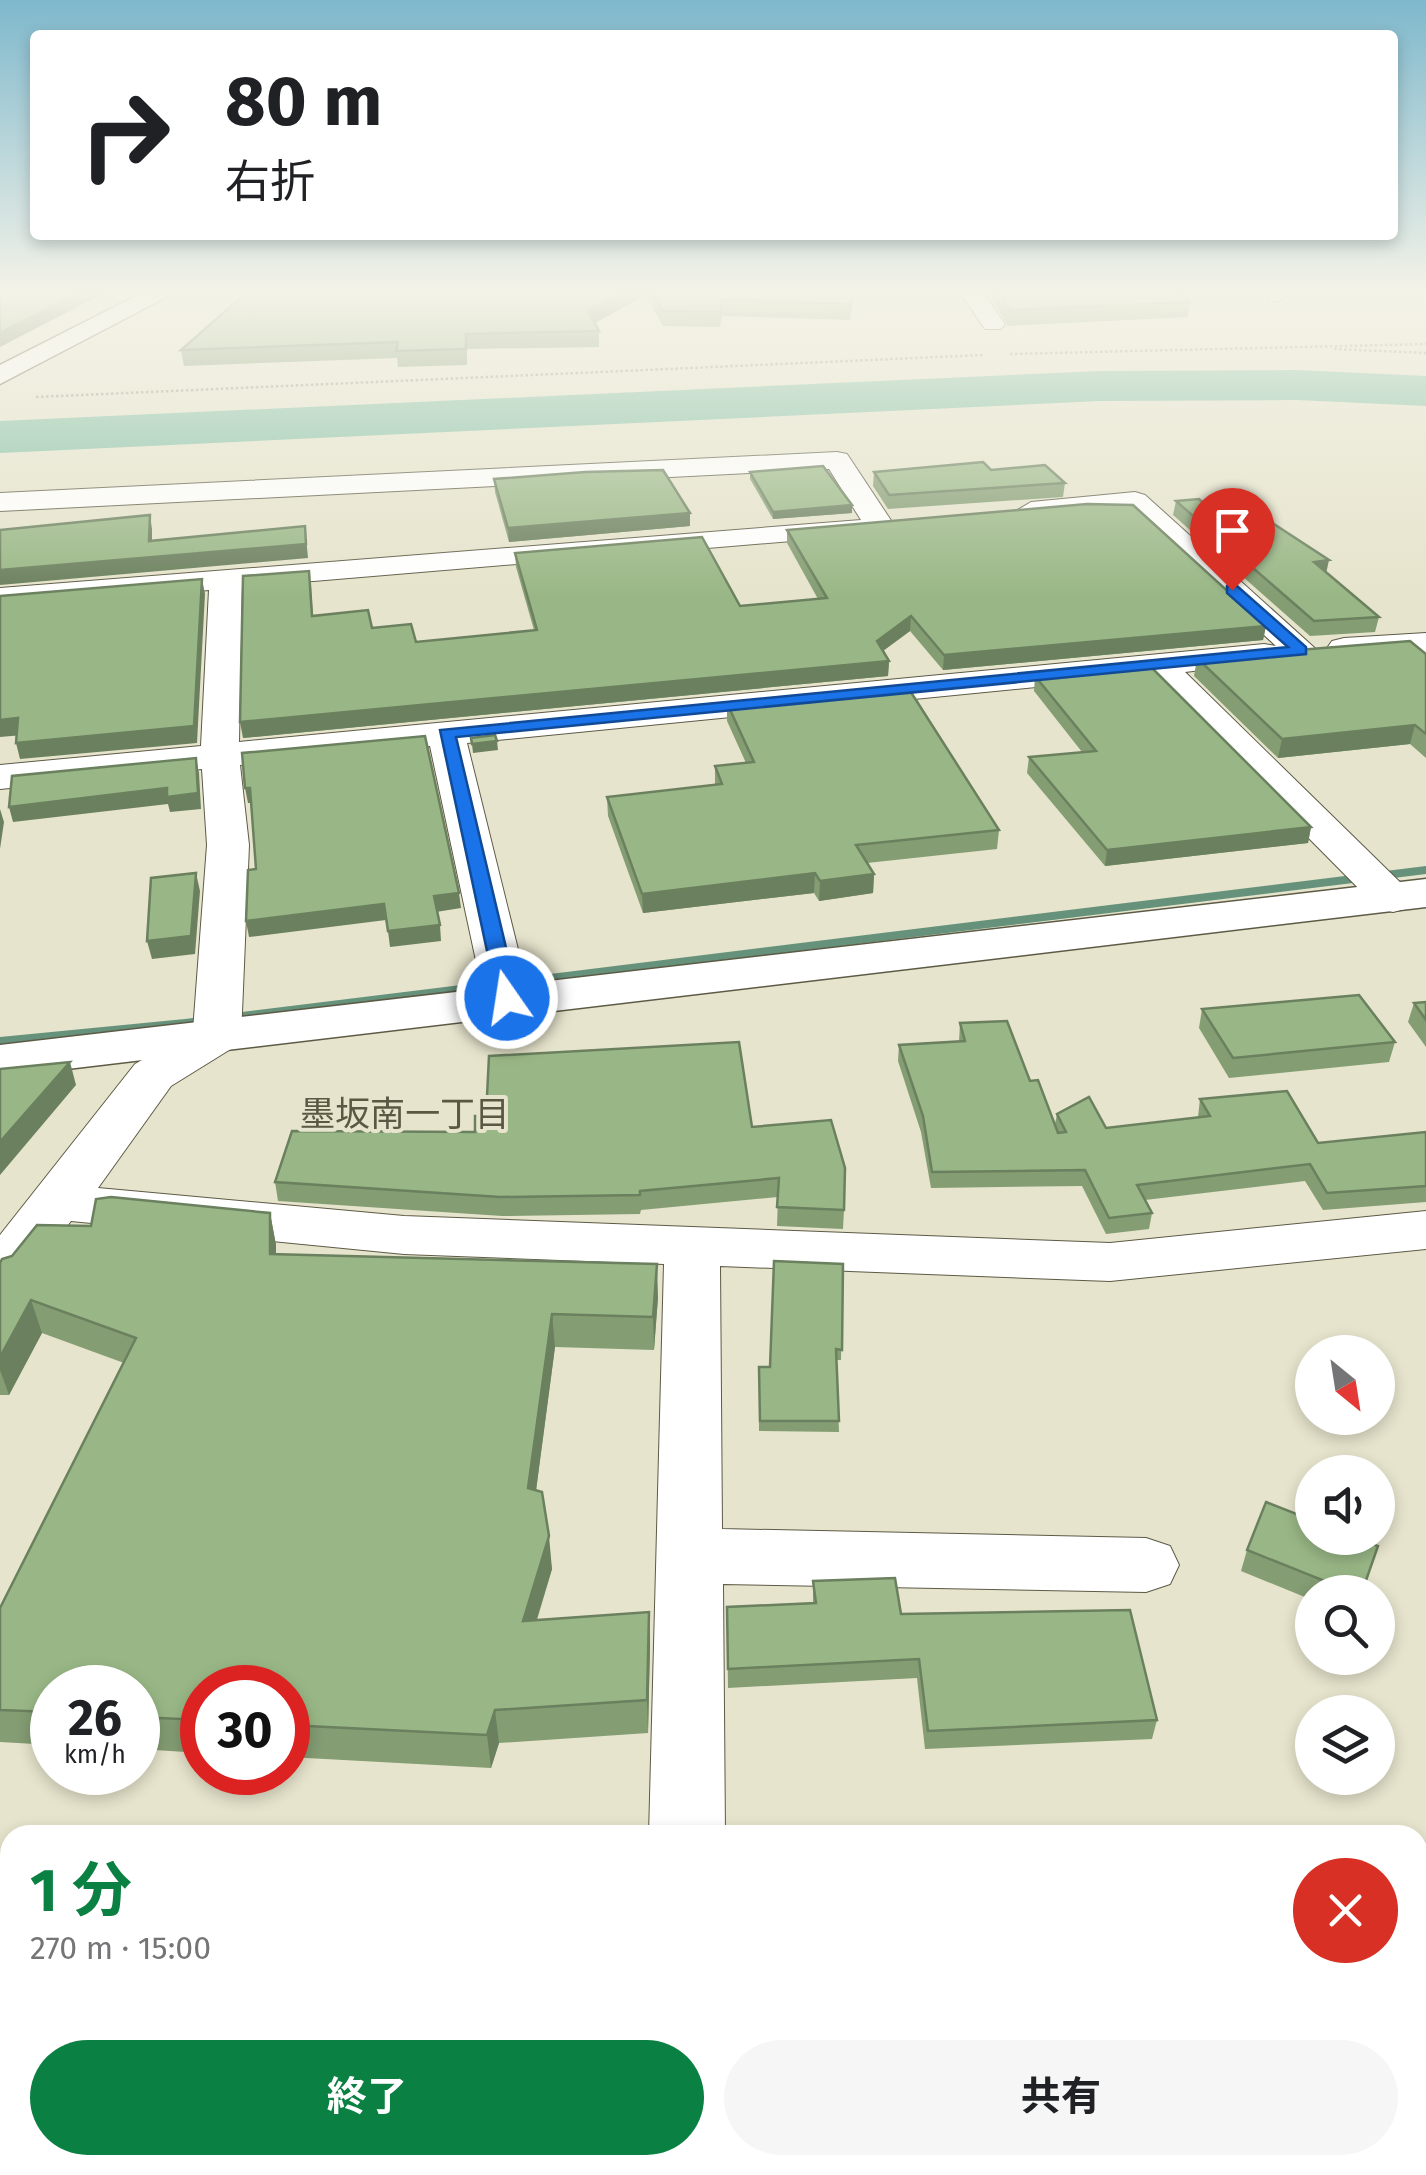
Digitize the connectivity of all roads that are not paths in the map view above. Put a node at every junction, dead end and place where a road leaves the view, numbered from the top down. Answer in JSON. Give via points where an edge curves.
{"nodes":[{"id":1,"x":0,"y":502,"type":"edge"},
{"id":2,"x":997,"y":514,"type":"edge"},
{"id":3,"x":918,"y":521,"type":"edge"},
{"id":4,"x":879,"y":525,"type":"junction"},
{"id":5,"x":226,"y":581,"type":"junction"},
{"id":6,"x":0,"y":598,"type":"edge"},
{"id":7,"x":1426,"y":643,"type":"edge"},
{"id":8,"x":1301,"y":650,"type":"junction"},
{"id":9,"x":1157,"y":665,"type":"junction"},
{"id":10,"x":446,"y":733,"type":"junction"},
{"id":11,"x":220,"y":754,"type":"junction"},
{"id":12,"x":0,"y":776,"type":"edge"},
{"id":13,"x":1410,"y":896,"type":"edge"},
{"id":14,"x":507,"y":998,"type":"junction"},
{"id":15,"x":217,"y":1037,"type":"junction"},
{"id":16,"x":0,"y":1061,"type":"edge"},
{"id":17,"x":57,"y":1202,"type":"junction"},
{"id":18,"x":1426,"y":1230,"type":"edge"},
{"id":19,"x":692,"y":1246,"type":"junction"},
{"id":20,"x":0,"y":1272,"type":"edge"},
{"id":21,"x":692,"y":1556,"type":"junction"},
{"id":22,"x":1146,"y":1564,"type":"dead end"},
{"id":23,"x":687,"y":1825,"type":"edge"}],
"edges":[{"from":1,"to":4,"type":"street","via":[[836,460]]},
{"from":2,"to":8,"type":"street","via":[[1136,501]]},
{"from":3,"to":4,"type":"street"},
{"from":4,"to":5,"type":"street"},
{"from":5,"to":6,"type":"street"},
{"from":5,"to":11,"type":"street"},
{"from":7,"to":8,"type":"street"},
{"from":8,"to":9,"type":"street"},
{"from":9,"to":10,"type":"street"},
{"from":9,"to":13,"type":"street"},
{"from":10,"to":11,"type":"street"},
{"from":10,"to":14,"type":"street"},
{"from":11,"to":12,"type":"street"},
{"from":11,"to":15,"type":"street","via":[[228,845]]},
{"from":13,"to":14,"type":"main road"},
{"from":14,"to":15,"type":"main road"},
{"from":15,"to":16,"type":"main road"},
{"from":15,"to":17,"type":"street","via":[[153,1076]]},
{"from":17,"to":19,"type":"street","via":[[404,1235]]},
{"from":17,"to":20,"type":"street"},
{"from":18,"to":19,"type":"street","via":[[1110,1262]]},
{"from":19,"to":21,"type":"street"},
{"from":21,"to":22,"type":"street"},
{"from":21,"to":23,"type":"street"}]}
